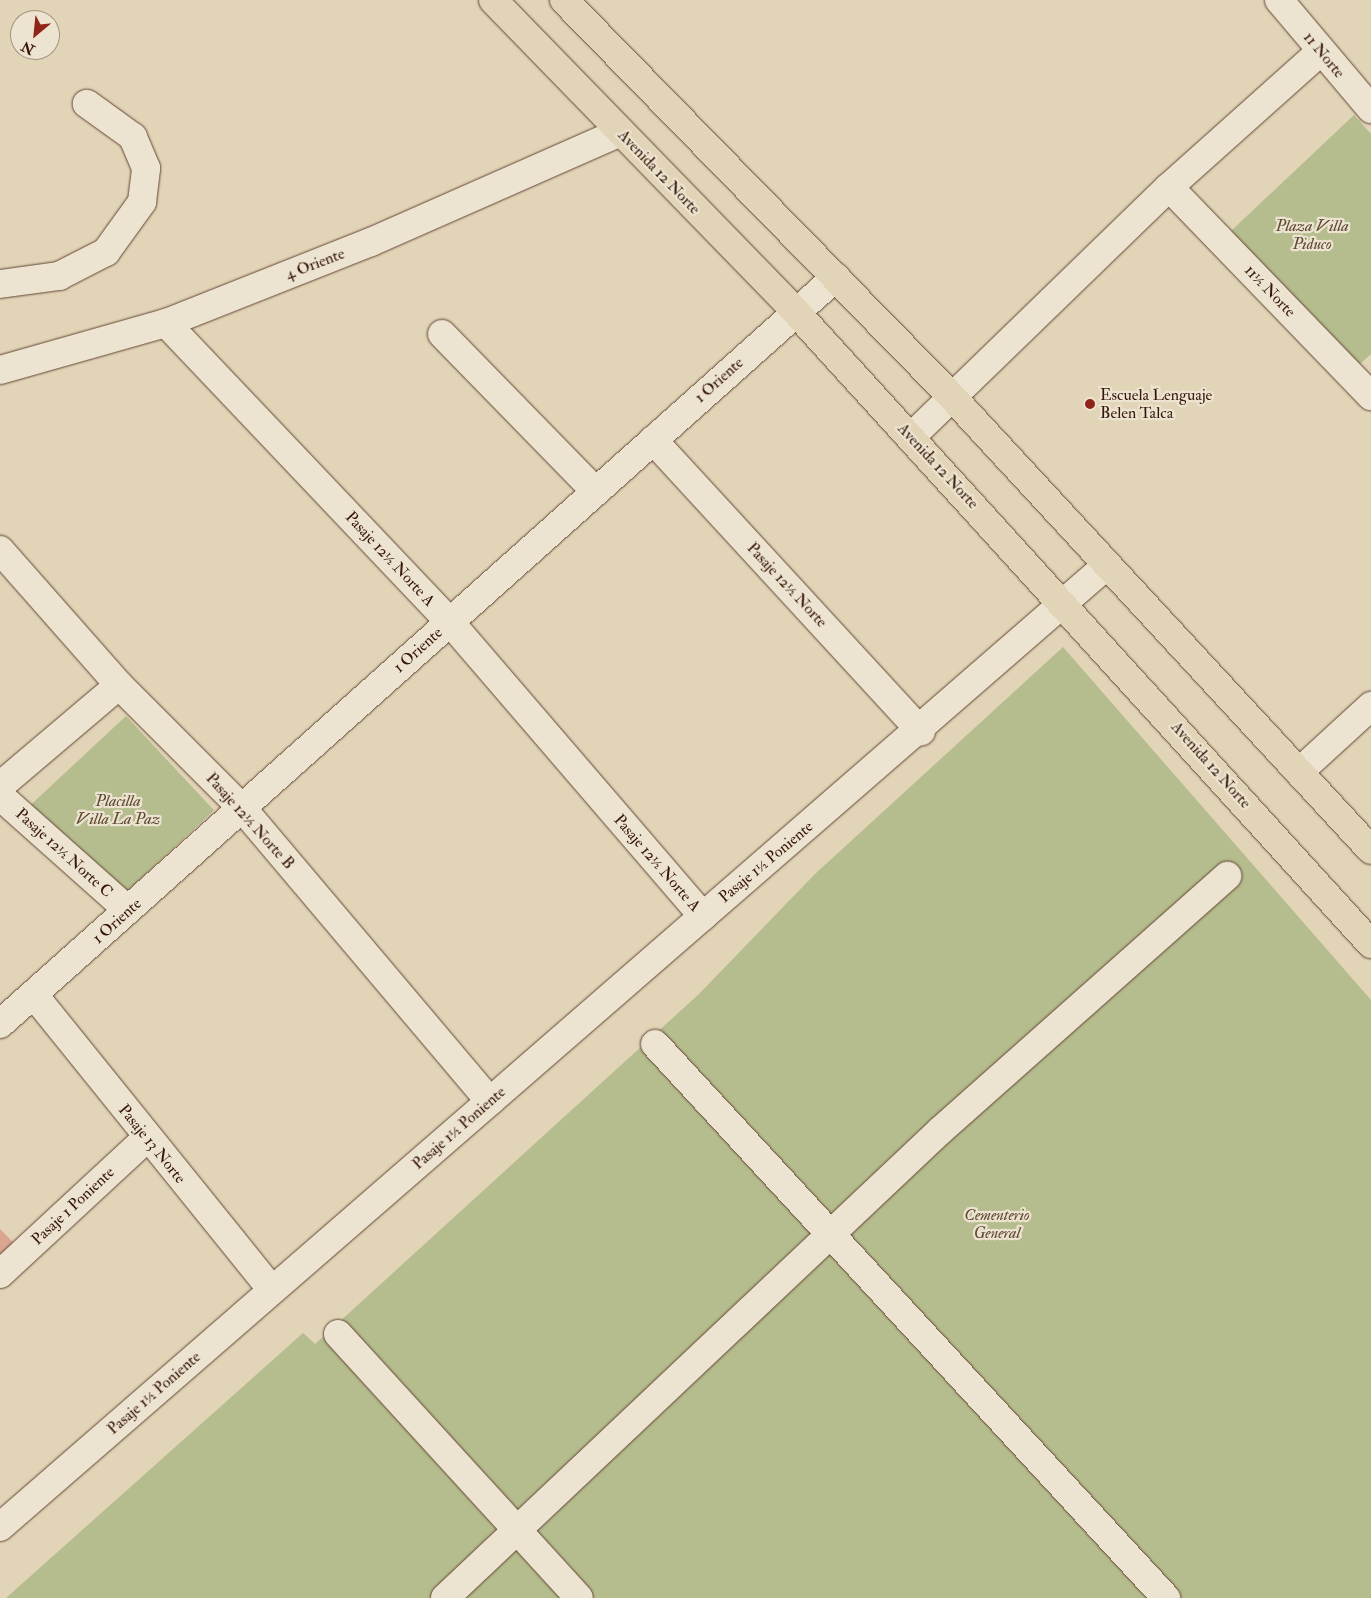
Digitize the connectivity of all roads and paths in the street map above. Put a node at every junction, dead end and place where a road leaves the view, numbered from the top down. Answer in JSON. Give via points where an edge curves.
{"nodes":[{"id":1,"x":493,"y":0,"type":"edge"},
{"id":2,"x":564,"y":0,"type":"edge"},
{"id":3,"x":1279,"y":0,"type":"edge"},
{"id":4,"x":1320,"y":52,"type":"junction"},
{"id":5,"x":87,"y":104,"type":"dead end"},
{"id":6,"x":1371,"y":109,"type":"edge"},
{"id":7,"x":620,"y":132,"type":"junction"},
{"id":8,"x":1169,"y":187,"type":"junction"},
{"id":9,"x":836,"y":277,"type":"junction"},
{"id":10,"x":0,"y":284,"type":"edge"},
{"id":11,"x":795,"y":311,"type":"junction"},
{"id":12,"x":166,"y":322,"type":"junction"},
{"id":13,"x":442,"y":334,"type":"dead end"},
{"id":14,"x":0,"y":370,"type":"edge"},
{"id":15,"x":1368,"y":388,"type":"edge"},
{"id":16,"x":954,"y":399,"type":"junction"},
{"id":17,"x":911,"y":436,"type":"junction"},
{"id":18,"x":654,"y":440,"type":"junction"},
{"id":19,"x":595,"y":491,"type":"junction"},
{"id":20,"x":0,"y":550,"type":"edge"},
{"id":21,"x":1107,"y":565,"type":"junction"},
{"id":22,"x":1065,"y":603,"type":"junction"},
{"id":23,"x":450,"y":622,"type":"junction"},
{"id":24,"x":119,"y":685,"type":"junction"},
{"id":25,"x":1371,"y":706,"type":"edge"},
{"id":26,"x":921,"y":731,"type":"junction"},
{"id":27,"x":1299,"y":772,"type":"junction"},
{"id":28,"x":0,"y":786,"type":"edge"},
{"id":29,"x":0,"y":796,"type":"edge"},
{"id":30,"x":242,"y":808,"type":"junction"},
{"id":31,"x":1367,"y":838,"type":"edge"},
{"id":32,"x":1227,"y":876,"type":"dead end"},
{"id":33,"x":128,"y":910,"type":"junction"},
{"id":34,"x":703,"y":916,"type":"junction"},
{"id":35,"x":1371,"y":944,"type":"edge"},
{"id":36,"x":34,"y":995,"type":"junction"},
{"id":37,"x":0,"y":1024,"type":"edge"},
{"id":38,"x":655,"y":1044,"type":"dead end"},
{"id":39,"x":490,"y":1101,"type":"junction"},
{"id":40,"x":146,"y":1139,"type":"junction"},
{"id":41,"x":830,"y":1236,"type":"junction"},
{"id":42,"x":0,"y":1274,"type":"edge"},
{"id":43,"x":272,"y":1290,"type":"junction"},
{"id":44,"x":338,"y":1334,"type":"dead end"},
{"id":45,"x":0,"y":1527,"type":"edge"},
{"id":46,"x":517,"y":1531,"type":"junction"},
{"id":47,"x":445,"y":1598,"type":"edge"},
{"id":48,"x":579,"y":1598,"type":"edge"},
{"id":49,"x":1166,"y":1598,"type":"edge"}],
"edges":[{"from":1,"to":7,"type":"main road","name":"Avenida 12 Norte"},
{"from":2,"to":9,"type":"main road"},
{"from":3,"to":4,"type":"street","name":"11 Norte"},
{"from":4,"to":6,"type":"street","name":"11 Norte"},
{"from":4,"to":8,"type":"street"},
{"from":5,"to":10,"type":"street","via":[[133,138],[146,168],[142,202],[106,252],[59,276]]},
{"from":7,"to":11,"type":"main road","name":"Avenida 12 Norte"},
{"from":7,"to":12,"type":"street","name":"4 Oriente","via":[[371,242]]},
{"from":8,"to":15,"type":"street","name":"11½ Norte"},
{"from":8,"to":16,"type":"street"},
{"from":9,"to":11,"type":"street","name":"1 Oriente"},
{"from":9,"to":16,"type":"main road"},
{"from":11,"to":17,"type":"main road","name":"Avenida 12 Norte"},
{"from":11,"to":18,"type":"street","name":"1 Oriente"},
{"from":12,"to":14,"type":"street","name":"4 Oriente"},
{"from":12,"to":23,"type":"street","name":"Pasaje 12½ Norte A"},
{"from":13,"to":19,"type":"street"},
{"from":16,"to":17,"type":"street"},
{"from":16,"to":21,"type":"main road"},
{"from":17,"to":22,"type":"main road","name":"Avenida 12 Norte"},
{"from":18,"to":19,"type":"street","name":"1 Oriente"},
{"from":18,"to":26,"type":"street","name":"Pasaje 12½ Norte"},
{"from":19,"to":23,"type":"street","name":"1 Oriente"},
{"from":20,"to":24,"type":"street","name":"Pasaje 12½ Norte B"},
{"from":21,"to":22,"type":"street","name":"Pasaje 1½ Poniente"},
{"from":21,"to":27,"type":"main road"},
{"from":22,"to":26,"type":"street","name":"Pasaje 1½ Poniente"},
{"from":22,"to":35,"type":"main road","name":"Avenida 12 Norte"},
{"from":23,"to":30,"type":"street","name":"1 Oriente"},
{"from":23,"to":34,"type":"street","name":"Pasaje 12½ Norte A"},
{"from":24,"to":28,"type":"street"},
{"from":24,"to":30,"type":"street","name":"Pasaje 12½ Norte B"},
{"from":25,"to":27,"type":"street"},
{"from":26,"to":34,"type":"street","name":"Pasaje 1½ Poniente"},
{"from":27,"to":31,"type":"main road"},
{"from":29,"to":33,"type":"street","name":"Pasaje 12½ Norte C"},
{"from":30,"to":33,"type":"street","name":"1 Oriente"},
{"from":30,"to":39,"type":"street","name":"Pasaje 12½ Norte B"},
{"from":32,"to":41,"type":"street","via":[[941,1130]]},
{"from":33,"to":36,"type":"street","name":"1 Oriente"},
{"from":34,"to":39,"type":"street","name":"Pasaje 1½ Poniente"},
{"from":36,"to":37,"type":"street","name":"1 Oriente"},
{"from":36,"to":40,"type":"street","name":"Pasaje 13 Norte"},
{"from":38,"to":41,"type":"street"},
{"from":39,"to":43,"type":"street","name":"Pasaje 1½ Poniente"},
{"from":40,"to":42,"type":"street","name":"Pasaje 1 Poniente"},
{"from":40,"to":43,"type":"street","name":"Pasaje 13 Norte"},
{"from":41,"to":46,"type":"street"},
{"from":41,"to":49,"type":"street"},
{"from":43,"to":45,"type":"street","name":"Pasaje 1½ Poniente"},
{"from":44,"to":46,"type":"street"},
{"from":46,"to":47,"type":"street"},
{"from":46,"to":48,"type":"street"}]}
